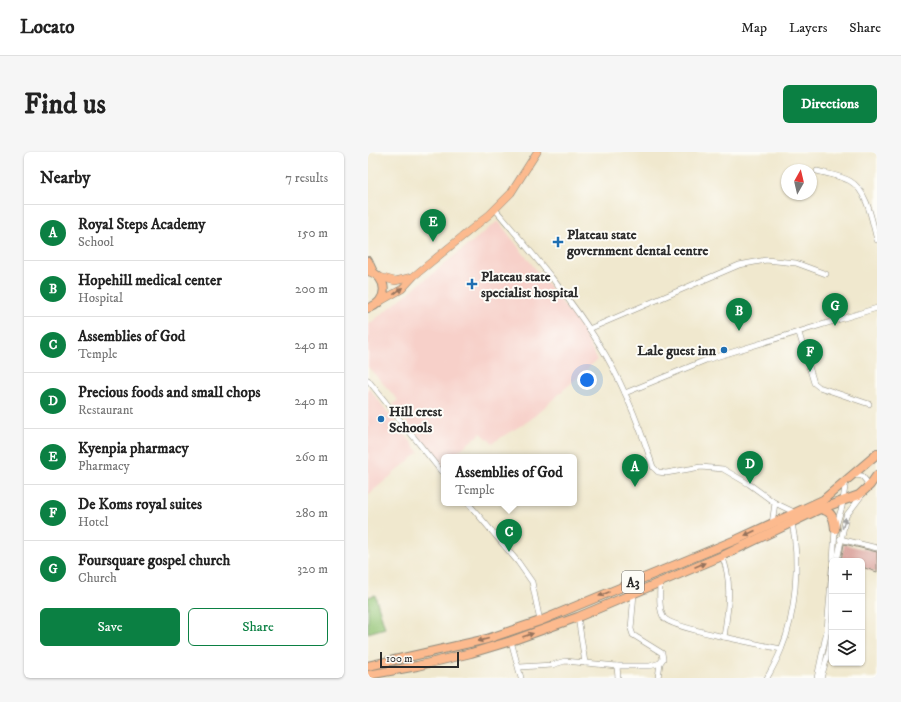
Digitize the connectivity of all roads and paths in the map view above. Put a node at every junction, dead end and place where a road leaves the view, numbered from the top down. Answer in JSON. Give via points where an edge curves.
{"nodes":[{"id":1,"x":537,"y":152,"type":"edge"},
{"id":2,"x":817,"y":172,"type":"dead end"},
{"id":3,"x":496,"y":209,"type":"junction"},
{"id":4,"x":877,"y":240,"type":"edge"},
{"id":5,"x":368,"y":261,"type":"edge"},
{"id":6,"x":374,"y":273,"type":"edge"},
{"id":7,"x":826,"y":274,"type":"dead end"},
{"id":8,"x":414,"y":276,"type":"junction"},
{"id":9,"x":374,"y":305,"type":"edge"},
{"id":10,"x":877,"y":308,"type":"edge"},
{"id":11,"x":368,"y":314,"type":"edge"},
{"id":12,"x":589,"y":329,"type":"junction"},
{"id":13,"x":799,"y":333,"type":"junction"},
{"id":14,"x":368,"y":380,"type":"edge"},
{"id":15,"x":625,"y":393,"type":"junction"},
{"id":16,"x":869,"y":404,"type":"dead end"},
{"id":17,"x":877,"y":454,"type":"edge"},
{"id":18,"x":441,"y":471,"type":"edge"},
{"id":19,"x":877,"y":475,"type":"edge"},
{"id":20,"x":849,"y":478,"type":"junction"},
{"id":21,"x":866,"y":489,"type":"junction"},
{"id":22,"x":843,"y":500,"type":"junction"},
{"id":23,"x":775,"y":503,"type":"junction"},
{"id":24,"x":471,"y":506,"type":"edge"},
{"id":25,"x":820,"y":509,"type":"junction"},
{"id":26,"x":796,"y":512,"type":"junction"},
{"id":27,"x":792,"y":523,"type":"junction"},
{"id":28,"x":772,"y":524,"type":"junction"},
{"id":29,"x":835,"y":529,"type":"junction"},
{"id":30,"x":840,"y":539,"type":"junction"},
{"id":31,"x":877,"y":548,"type":"edge"},
{"id":32,"x":722,"y":556,"type":"junction"},
{"id":33,"x":833,"y":558,"type":"edge"},
{"id":34,"x":837,"y":558,"type":"edge"},
{"id":35,"x":682,"y":562,"type":"junction"},
{"id":36,"x":685,"y":571,"type":"junction"},
{"id":37,"x":660,"y":582,"type":"junction"},
{"id":38,"x":634,"y":593,"type":"junction"},
{"id":39,"x":830,"y":594,"type":"edge"},
{"id":40,"x":578,"y":617,"type":"junction"},
{"id":41,"x":540,"y":621,"type":"junction"},
{"id":42,"x":832,"y":630,"type":"edge"},
{"id":43,"x":724,"y":637,"type":"junction"},
{"id":44,"x":511,"y":641,"type":"junction"},
{"id":45,"x":782,"y":649,"type":"junction"},
{"id":46,"x":585,"y":663,"type":"junction"},
{"id":47,"x":660,"y":663,"type":"junction"},
{"id":48,"x":368,"y":666,"type":"edge"},
{"id":49,"x":617,"y":666,"type":"junction"},
{"id":50,"x":520,"y":667,"type":"junction"},
{"id":51,"x":368,"y":675,"type":"edge"},
{"id":52,"x":521,"y":678,"type":"edge"},
{"id":53,"x":618,"y":678,"type":"edge"},
{"id":54,"x":658,"y":678,"type":"edge"},
{"id":55,"x":767,"y":678,"type":"edge"},
{"id":56,"x":817,"y":678,"type":"edge"},
{"id":57,"x":821,"y":678,"type":"edge"}],
"edges":[{"from":1,"to":3,"type":"main road","via":[[524,175]]},
{"from":2,"to":4,"type":"street","via":[[850,181],[860,189]]},
{"from":3,"to":8,"type":"main road"},
{"from":3,"to":12,"type":"street","via":[[559,285]]},
{"from":5,"to":6,"type":"highway"},
{"from":6,"to":8,"type":"main road","via":[[395,281]]},
{"from":6,"to":9,"type":"highway","via":[[384,287],[382,298]]},
{"from":7,"to":12,"type":"street","via":[[796,263],[766,260],[739,265]]},
{"from":9,"to":8,"type":"main road","one_way":true,"via":[[394,295]]},
{"from":9,"to":11,"type":"highway"},
{"from":10,"to":13,"type":"street"},
{"from":12,"to":15,"type":"street"},
{"from":13,"to":15,"type":"street","via":[[706,360]]},
{"from":13,"to":16,"type":"street","via":[[814,383]]},
{"from":14,"to":18,"type":"street"},
{"from":15,"to":23,"type":"street","via":[[637,419],[653,467],[658,472],[701,467],[723,469]]},
{"from":17,"to":20,"type":"highway","number":"A3"},
{"from":19,"to":21,"type":"highway","number":"A3"},
{"from":20,"to":21,"type":"street","via":[[862,476],[867,482]]},
{"from":20,"to":22,"type":"street"},
{"from":20,"to":26,"type":"highway","number":"A3","via":[[823,500]]},
{"from":21,"to":22,"type":"highway","number":"A3","via":[[859,495]]},
{"from":30,"to":21,"type":"street","one_way":true,"via":[[846,516]]},
{"from":22,"to":25,"type":"highway","number":"A3"},
{"from":22,"to":29,"type":"street"},
{"from":23,"to":26,"type":"street"},
{"from":23,"to":28,"type":"street"},
{"from":24,"to":41,"type":"street","via":[[532,582]]},
{"from":25,"to":27,"type":"highway","number":"A3"},
{"from":25,"to":29,"type":"highway","via":[[831,513]]},
{"from":26,"to":28,"type":"highway","number":"A3"},
{"from":27,"to":32,"type":"highway","number":"A3"},
{"from":27,"to":45,"type":"street","via":[[796,541],[796,576]]},
{"from":28,"to":35,"type":"highway","number":"A3","one_way":true},
{"from":29,"to":33,"type":"street"},
{"from":30,"to":31,"type":"street"},
{"from":30,"to":34,"type":"street"},
{"from":36,"to":32,"type":"highway","number":"A3","one_way":true},
{"from":32,"to":43,"type":"street","via":[[727,567],[729,584]]},
{"from":35,"to":36,"type":"highway","via":[[680,568]]},
{"from":35,"to":41,"type":"highway","number":"A3","one_way":true},
{"from":36,"to":37,"type":"highway","number":"A3"},
{"from":37,"to":38,"type":"highway","number":"A3"},
{"from":37,"to":43,"type":"street","via":[[661,610],[664,618],[674,624]]},
{"from":38,"to":40,"type":"highway","number":"A3"},
{"from":38,"to":47,"type":"street","via":[[631,629],[633,635],[662,653],[663,659]]},
{"from":39,"to":56,"type":"street","via":[[827,630]]},
{"from":44,"to":40,"type":"highway","number":"A3","one_way":true},
{"from":40,"to":46,"type":"street"},
{"from":41,"to":48,"type":"highway","number":"A3","one_way":true,"via":[[487,639]]},
{"from":42,"to":57,"type":"street"},
{"from":43,"to":45,"type":"street"},
{"from":44,"to":50,"type":"street"},
{"from":44,"to":51,"type":"highway","number":"A3","via":[[417,666]]},
{"from":45,"to":55,"type":"street"},
{"from":46,"to":49,"type":"street"},
{"from":46,"to":50,"type":"street","via":[[566,660],[552,665]]},
{"from":47,"to":49,"type":"street","via":[[650,666]]},
{"from":47,"to":54,"type":"street"},
{"from":49,"to":53,"type":"street"},
{"from":50,"to":52,"type":"street"}]}
